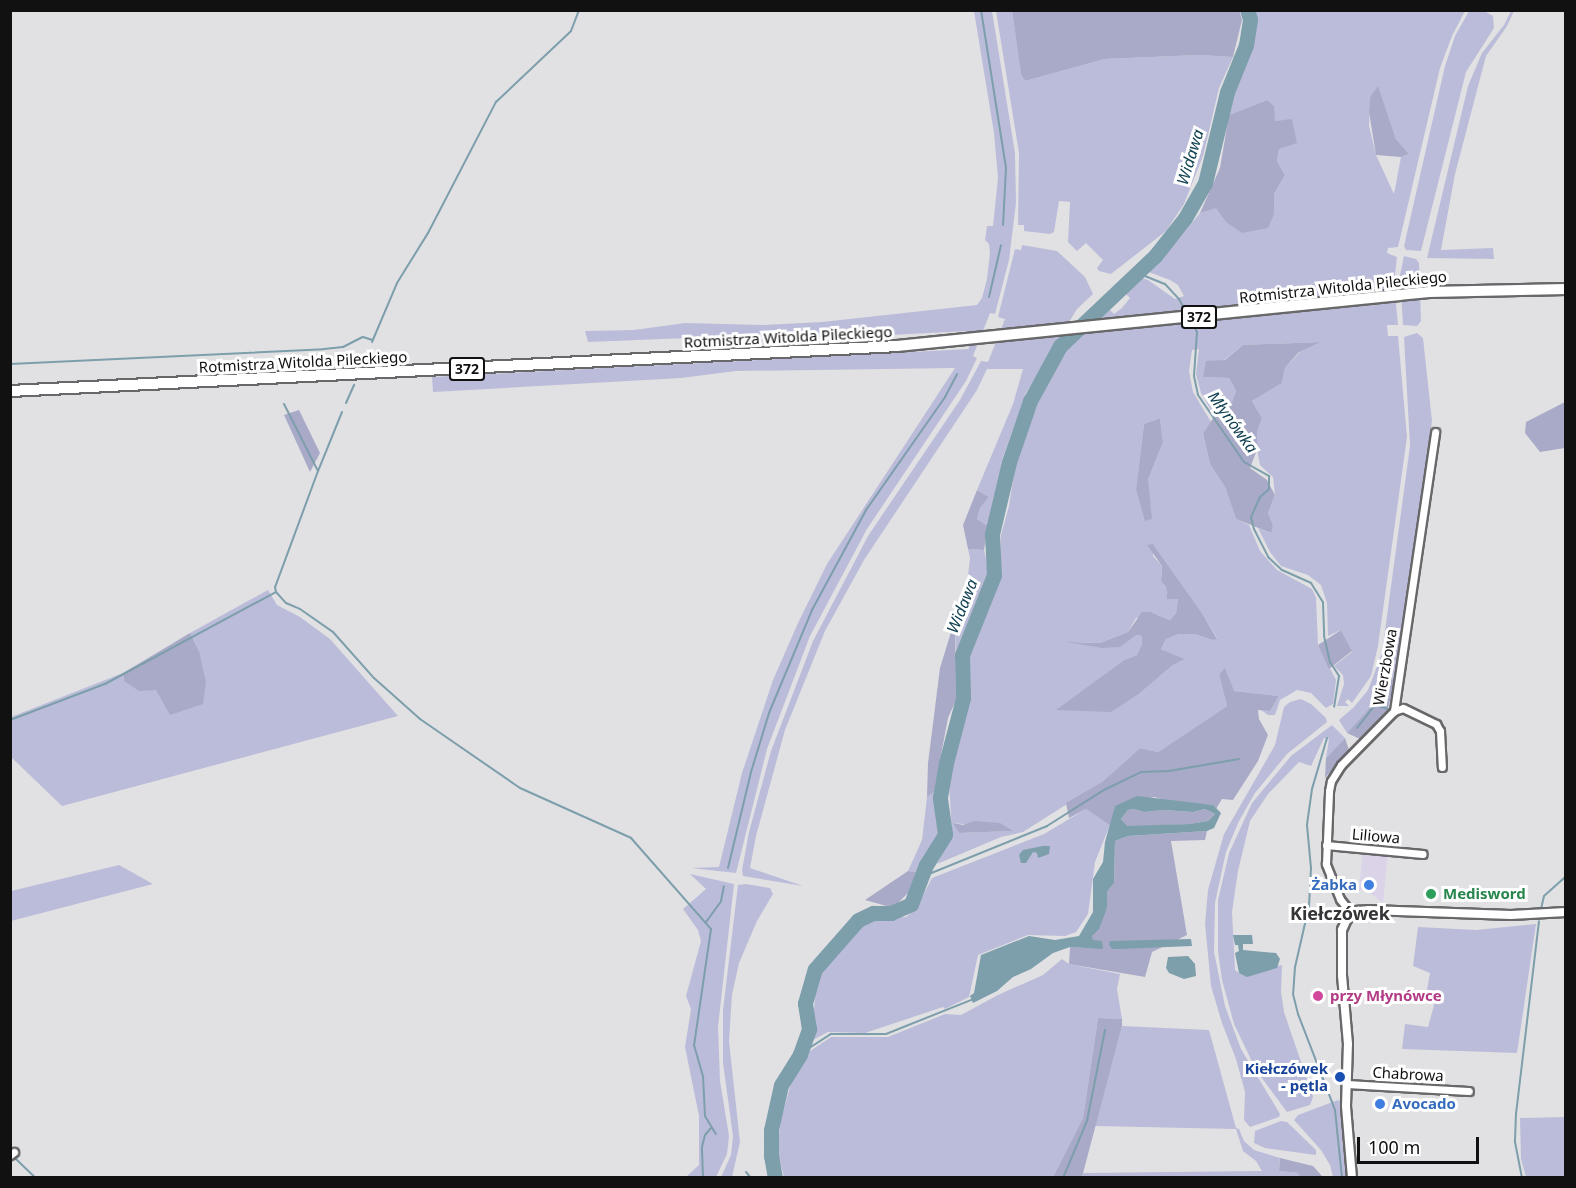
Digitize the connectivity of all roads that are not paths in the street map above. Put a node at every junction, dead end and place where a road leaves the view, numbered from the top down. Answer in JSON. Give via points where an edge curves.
{"nodes":[{"id":1,"x":1566,"y":289,"type":"edge"},
{"id":2,"x":10,"y":391,"type":"edge"},
{"id":3,"x":1435,"y":432,"type":"dead end"},
{"id":4,"x":1394,"y":711,"type":"junction"},
{"id":5,"x":1442,"y":767,"type":"dead end"},
{"id":6,"x":1326,"y":845,"type":"junction"},
{"id":7,"x":1423,"y":854,"type":"dead end"},
{"id":8,"x":1566,"y":912,"type":"edge"},
{"id":9,"x":1352,"y":914,"type":"junction"},
{"id":10,"x":1346,"y":1084,"type":"junction"},
{"id":11,"x":1469,"y":1090,"type":"dead end"},
{"id":12,"x":1352,"y":1178,"type":"edge"}],
"edges":[{"from":1,"to":2,"type":"main road","name":"Rotmistrza Witolda Pileckiego","number":"372","via":[[1429,292],[968,341]]},
{"from":3,"to":4,"type":"street","name":"Wierzbowa"},
{"from":4,"to":5,"type":"street","via":[[1403,708],[1436,724]]},
{"from":4,"to":6,"type":"street","name":"Wierzbowa","via":[[1341,765],[1331,781]]},
{"from":6,"to":7,"type":"street","name":"Liliowa"},
{"from":6,"to":9,"type":"street","name":"Wierzbowa","via":[[1331,879]]},
{"from":8,"to":9,"type":"street","via":[[1502,915],[1369,910]]},
{"from":9,"to":10,"type":"street","via":[[1343,925],[1341,941],[1348,1051]]},
{"from":10,"to":11,"type":"street","name":"Chabrowa"},
{"from":10,"to":12,"type":"street"}]}
